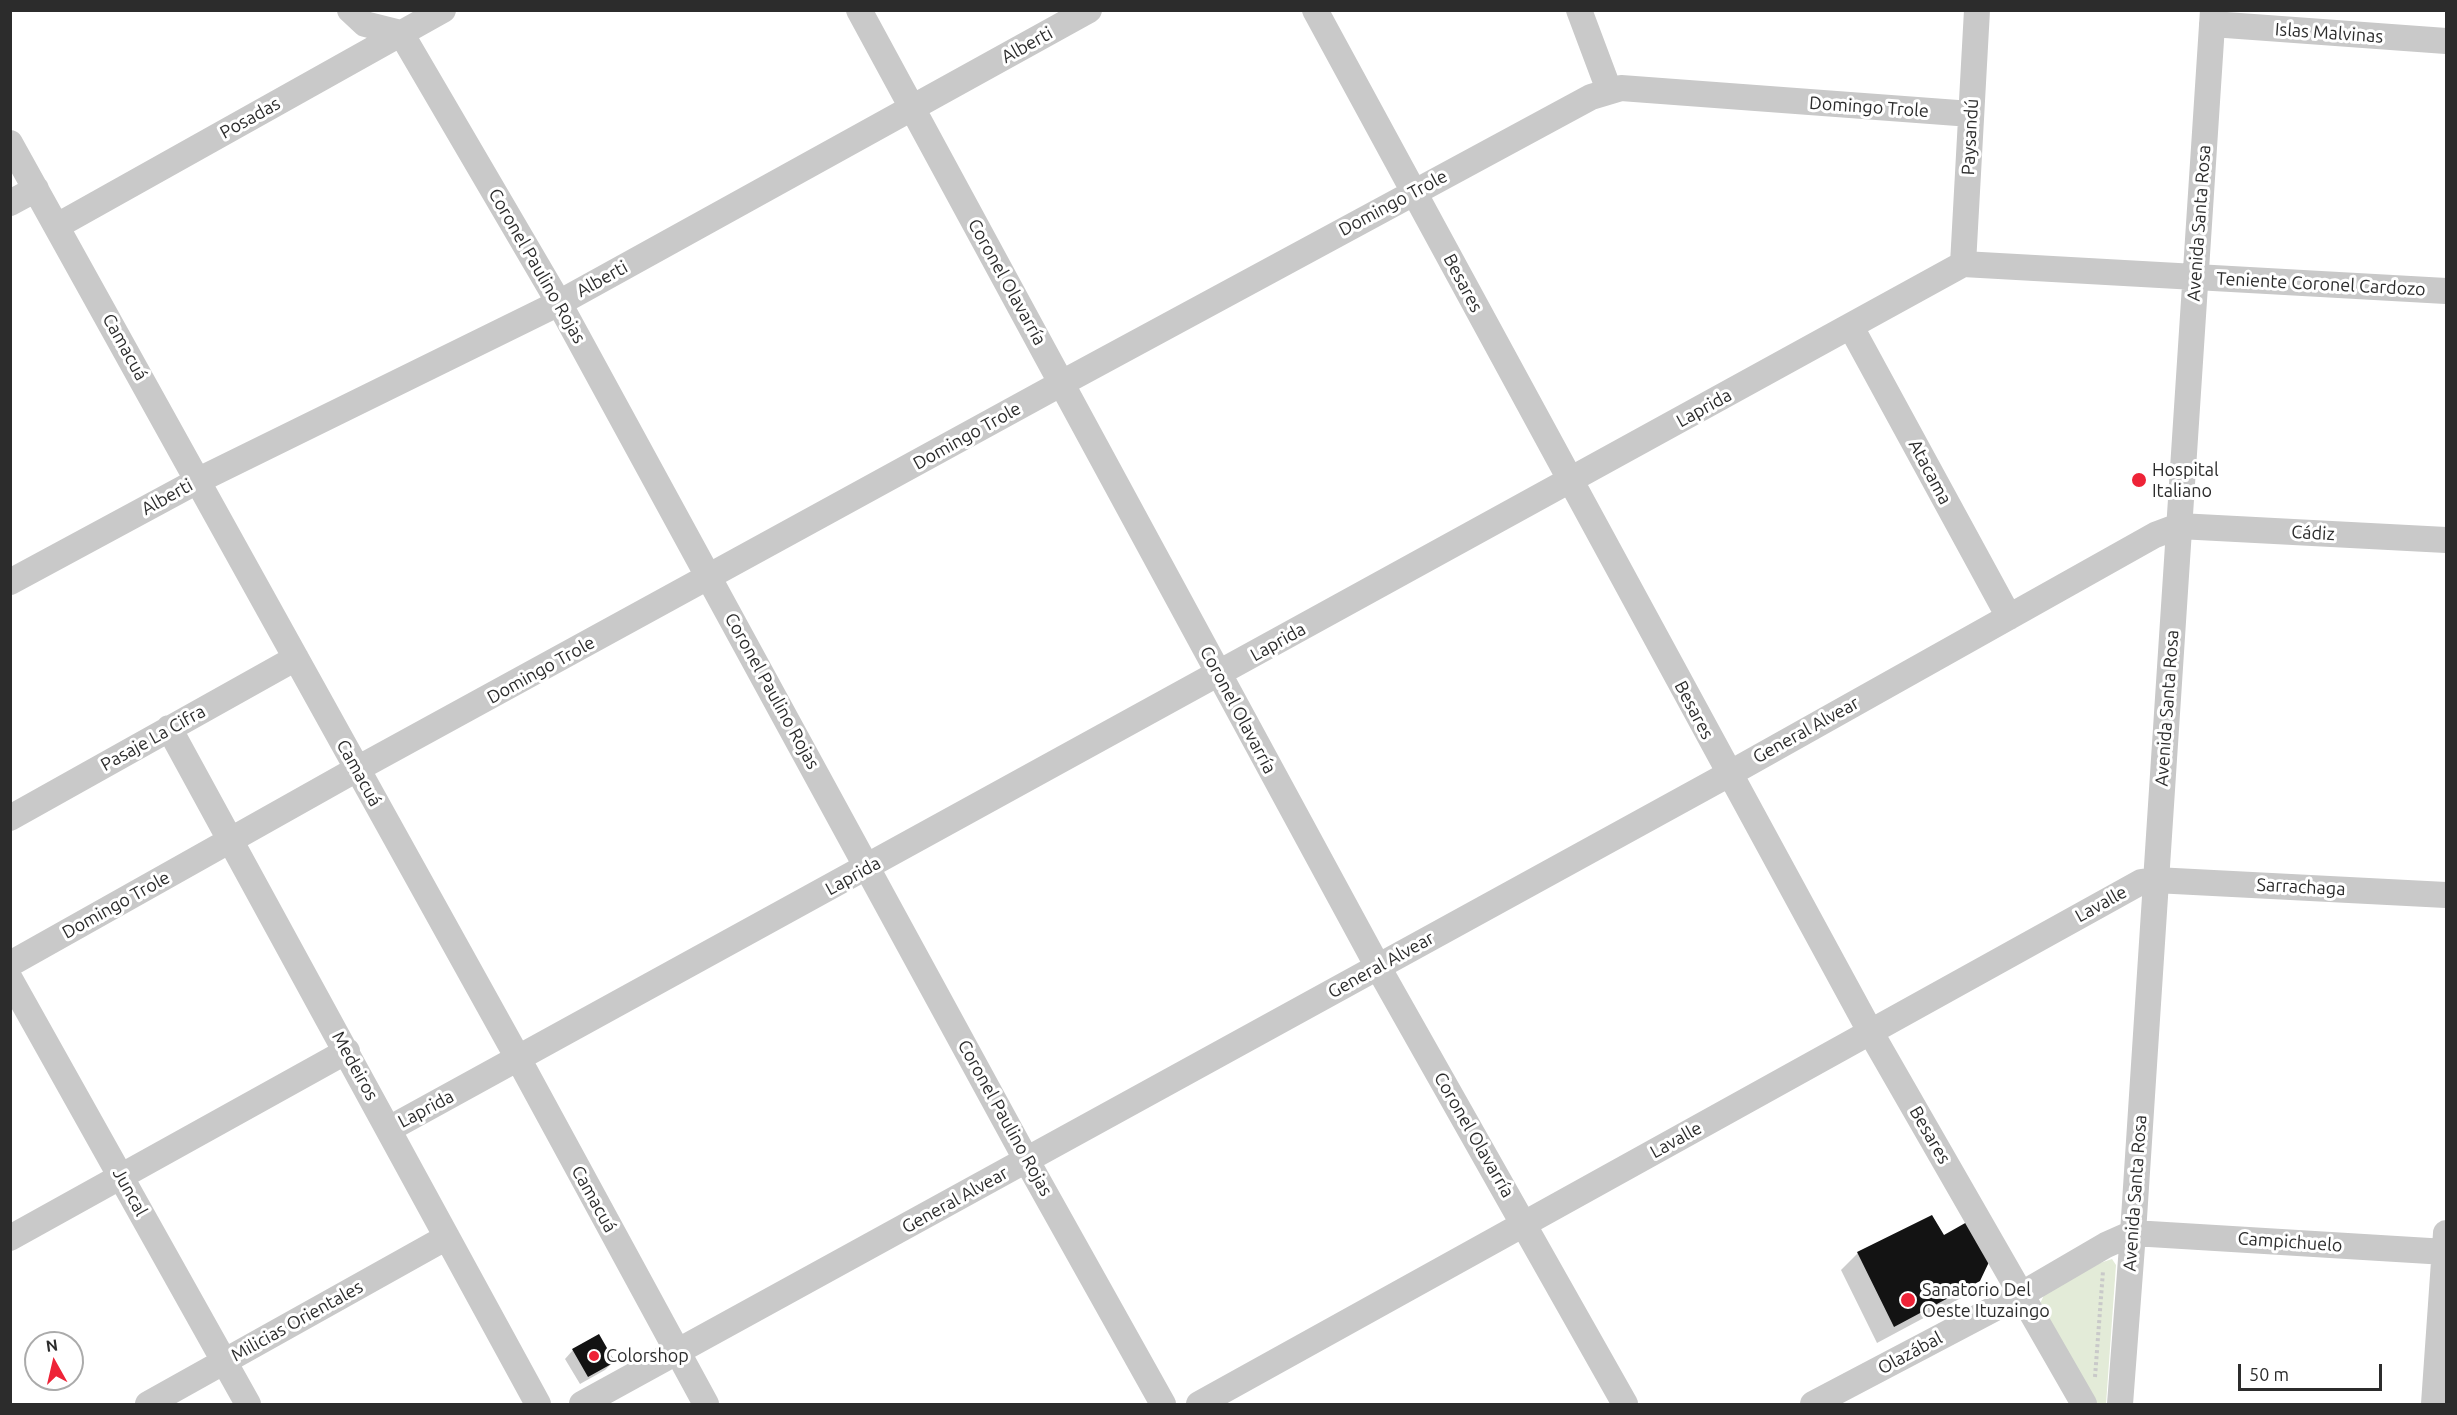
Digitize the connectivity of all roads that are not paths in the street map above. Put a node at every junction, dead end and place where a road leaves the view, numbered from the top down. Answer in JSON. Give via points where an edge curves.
{"nodes":[{"id":1,"x":350,"y":10,"type":"edge"},
{"id":2,"x":443,"y":10,"type":"edge"},
{"id":3,"x":859,"y":10,"type":"edge"},
{"id":4,"x":1089,"y":10,"type":"edge"},
{"id":5,"x":1315,"y":10,"type":"edge"},
{"id":6,"x":1579,"y":10,"type":"edge"},
{"id":7,"x":1977,"y":10,"type":"edge"},
{"id":8,"x":2212,"y":17,"type":"edge"},
{"id":9,"x":401,"y":33,"type":"junction"},
{"id":10,"x":2446,"y":41,"type":"edge"},
{"id":11,"x":1609,"y":90,"type":"junction"},
{"id":12,"x":912,"y":109,"type":"junction"},
{"id":13,"x":1971,"y":114,"type":"junction"},
{"id":14,"x":10,"y":143,"type":"edge"},
{"id":15,"x":36,"y":189,"type":"junction"},
{"id":16,"x":1413,"y":191,"type":"junction"},
{"id":17,"x":10,"y":203,"type":"edge"},
{"id":18,"x":57,"y":226,"type":"junction"},
{"id":19,"x":1963,"y":264,"type":"junction"},
{"id":20,"x":2195,"y":278,"type":"junction"},
{"id":21,"x":2446,"y":291,"type":"edge"},
{"id":22,"x":559,"y":303,"type":"junction"},
{"id":23,"x":1851,"y":327,"type":"junction"},
{"id":24,"x":1062,"y":383,"type":"junction"},
{"id":25,"x":199,"y":480,"type":"junction"},
{"id":26,"x":1570,"y":481,"type":"junction"},
{"id":27,"x":2179,"y":526,"type":"junction"},
{"id":28,"x":2446,"y":540,"type":"edge"},
{"id":29,"x":710,"y":578,"type":"junction"},
{"id":30,"x":10,"y":582,"type":"edge"},
{"id":31,"x":2009,"y":617,"type":"junction"},
{"id":32,"x":296,"y":658,"type":"junction"},
{"id":33,"x":1219,"y":674,"type":"junction"},
{"id":34,"x":169,"y":729,"type":"junction"},
{"id":35,"x":357,"y":770,"type":"junction"},
{"id":36,"x":1729,"y":774,"type":"junction"},
{"id":37,"x":10,"y":818,"type":"edge"},
{"id":38,"x":231,"y":840,"type":"junction"},
{"id":39,"x":869,"y":867,"type":"junction"},
{"id":40,"x":2155,"y":879,"type":"junction"},
{"id":41,"x":2446,"y":895,"type":"edge"},
{"id":42,"x":10,"y":964,"type":"edge"},
{"id":43,"x":1378,"y":967,"type":"junction"},
{"id":44,"x":10,"y":979,"type":"edge"},
{"id":45,"x":1871,"y":1032,"type":"junction"},
{"id":46,"x":347,"y":1051,"type":"junction"},
{"id":47,"x":519,"y":1060,"type":"junction"},
{"id":48,"x":389,"y":1129,"type":"junction"},
{"id":49,"x":1027,"y":1161,"type":"junction"},
{"id":50,"x":122,"y":1177,"type":"junction"},
{"id":51,"x":1525,"y":1224,"type":"junction"},
{"id":52,"x":2133,"y":1233,"type":"junction"},
{"id":53,"x":447,"y":1237,"type":"junction"},
{"id":54,"x":10,"y":1238,"type":"edge"},
{"id":55,"x":2446,"y":1246,"type":"edge"},
{"id":56,"x":2022,"y":1294,"type":"junction"},
{"id":57,"x":678,"y":1353,"type":"junction"},
{"id":58,"x":224,"y":1362,"type":"junction"},
{"id":59,"x":2089,"y":1393,"type":"edge"},
{"id":60,"x":148,"y":1404,"type":"edge"},
{"id":61,"x":249,"y":1404,"type":"edge"},
{"id":62,"x":538,"y":1404,"type":"edge"},
{"id":63,"x":582,"y":1404,"type":"edge"},
{"id":64,"x":706,"y":1404,"type":"edge"},
{"id":65,"x":1163,"y":1404,"type":"edge"},
{"id":66,"x":1199,"y":1404,"type":"edge"},
{"id":67,"x":1625,"y":1404,"type":"edge"},
{"id":68,"x":1813,"y":1404,"type":"edge"},
{"id":69,"x":2120,"y":1404,"type":"edge"},
{"id":70,"x":2434,"y":1404,"type":"edge"}],
"edges":[{"from":1,"to":9,"type":"street","via":[[365,24]]},
{"from":2,"to":9,"type":"street","name":"Posadas"},
{"from":3,"to":12,"type":"street","name":"Coronel Olavarría"},
{"from":4,"to":12,"type":"street","name":"Alberti"},
{"from":5,"to":16,"type":"street","name":"Besares"},
{"from":6,"to":11,"type":"street"},
{"from":7,"to":13,"type":"street","name":"Paysandú"},
{"from":8,"to":10,"type":"street","name":"Islas Malvinas"},
{"from":8,"to":20,"type":"street","name":"Avenida Santa Rosa"},
{"from":9,"to":18,"type":"street","name":"Posadas"},
{"from":9,"to":22,"type":"street","name":"Coronel Paulino Rojas"},
{"from":11,"to":13,"type":"street","name":"Domingo Trole"},
{"from":11,"to":16,"type":"street","name":"Domingo Trole"},
{"from":12,"to":22,"type":"street","name":"Alberti"},
{"from":12,"to":24,"type":"street","name":"Coronel Olavarría"},
{"from":13,"to":19,"type":"street","name":"Paysandú"},
{"from":14,"to":15,"type":"street","name":"Camacuá"},
{"from":15,"to":17,"type":"street"},
{"from":15,"to":18,"type":"street","name":"Camacuá"},
{"from":16,"to":24,"type":"street","name":"Domingo Trole"},
{"from":16,"to":26,"type":"street","name":"Besares"},
{"from":18,"to":25,"type":"street","name":"Camacuá"},
{"from":19,"to":20,"type":"street"},
{"from":19,"to":23,"type":"street","name":"Laprida"},
{"from":20,"to":21,"type":"street","name":"Teniente Coronel Cardozo"},
{"from":20,"to":27,"type":"street","name":"Avenida Santa Rosa"},
{"from":22,"to":25,"type":"street","name":"Alberti"},
{"from":22,"to":29,"type":"street","name":"Coronel Paulino Rojas"},
{"from":23,"to":26,"type":"street","name":"Laprida"},
{"from":23,"to":31,"type":"street","name":"Atacama"},
{"from":24,"to":29,"type":"street","name":"Domingo Trole"},
{"from":24,"to":33,"type":"street","name":"Coronel Olavarría"},
{"from":25,"to":30,"type":"street","name":"Alberti"},
{"from":25,"to":32,"type":"street","name":"Camacuá"},
{"from":26,"to":33,"type":"street","name":"Laprida"},
{"from":26,"to":36,"type":"street","name":"Besares"},
{"from":27,"to":28,"type":"street","name":"Cádiz"},
{"from":27,"to":31,"type":"street","name":"General Alvear","via":[[2155,535]]},
{"from":27,"to":40,"type":"street","name":"Avenida Santa Rosa"},
{"from":29,"to":35,"type":"street","name":"Domingo Trole"},
{"from":29,"to":39,"type":"street","name":"Coronel Paulino Rojas"},
{"from":31,"to":36,"type":"street","name":"General Alvear"},
{"from":32,"to":34,"type":"street","name":"Pasaje La Cifra"},
{"from":32,"to":35,"type":"street","name":"Camacuá"},
{"from":33,"to":39,"type":"street","name":"Laprida"},
{"from":33,"to":43,"type":"street","name":"Coronel Olavarría"},
{"from":34,"to":37,"type":"street","name":"Pasaje La Cifra"},
{"from":34,"to":38,"type":"street","name":"Medeiros"},
{"from":35,"to":38,"type":"street","name":"Domingo Trole"},
{"from":35,"to":47,"type":"street","name":"Camacuá"},
{"from":36,"to":43,"type":"street","name":"General Alvear"},
{"from":36,"to":45,"type":"street","name":"Besares"},
{"from":38,"to":42,"type":"street","name":"Domingo Trole"},
{"from":38,"to":46,"type":"street","name":"Medeiros"},
{"from":39,"to":47,"type":"street","name":"Laprida"},
{"from":39,"to":49,"type":"street","name":"Coronel Paulino Rojas"},
{"from":40,"to":41,"type":"street","name":"Sarrachaga"},
{"from":40,"to":45,"type":"street","name":"Lavalle","via":[[2130,887]]},
{"from":40,"to":52,"type":"street","name":"Avenida Santa Rosa"},
{"from":43,"to":49,"type":"street","name":"General Alvear"},
{"from":43,"to":51,"type":"street","name":"Coronel Olavarría"},
{"from":44,"to":50,"type":"street","name":"Juncal"},
{"from":45,"to":51,"type":"street","name":"Lavalle"},
{"from":45,"to":56,"type":"street","name":"Besares"},
{"from":46,"to":48,"type":"street","name":"Medeiros"},
{"from":46,"to":50,"type":"street"},
{"from":47,"to":48,"type":"street","name":"Laprida"},
{"from":47,"to":57,"type":"street","name":"Camacuá"},
{"from":48,"to":53,"type":"street","name":"Medeiros"},
{"from":49,"to":57,"type":"street","name":"General Alvear"},
{"from":49,"to":65,"type":"street","name":"Coronel Paulino Rojas"},
{"from":50,"to":54,"type":"street"},
{"from":50,"to":58,"type":"street","name":"Juncal"},
{"from":51,"to":66,"type":"street","name":"Lavalle"},
{"from":51,"to":67,"type":"street","name":"Coronel Olavarría"},
{"from":52,"to":55,"type":"street","name":"Campichuelo"},
{"from":52,"to":56,"type":"street","name":"Olazábal"},
{"from":52,"to":69,"type":"street","name":"Avenida Santa Rosa"},
{"from":53,"to":58,"type":"street","name":"Milicias Orientales"},
{"from":53,"to":62,"type":"street","name":"Medeiros"},
{"from":55,"to":70,"type":"street"},
{"from":56,"to":59,"type":"street","name":"Besares"},
{"from":56,"to":68,"type":"street","name":"Olazábal"},
{"from":57,"to":63,"type":"street","name":"General Alvear"},
{"from":57,"to":64,"type":"street","name":"Camacuá"},
{"from":58,"to":60,"type":"street","name":"Milicias Orientales"},
{"from":58,"to":61,"type":"street","name":"Juncal"}]}
